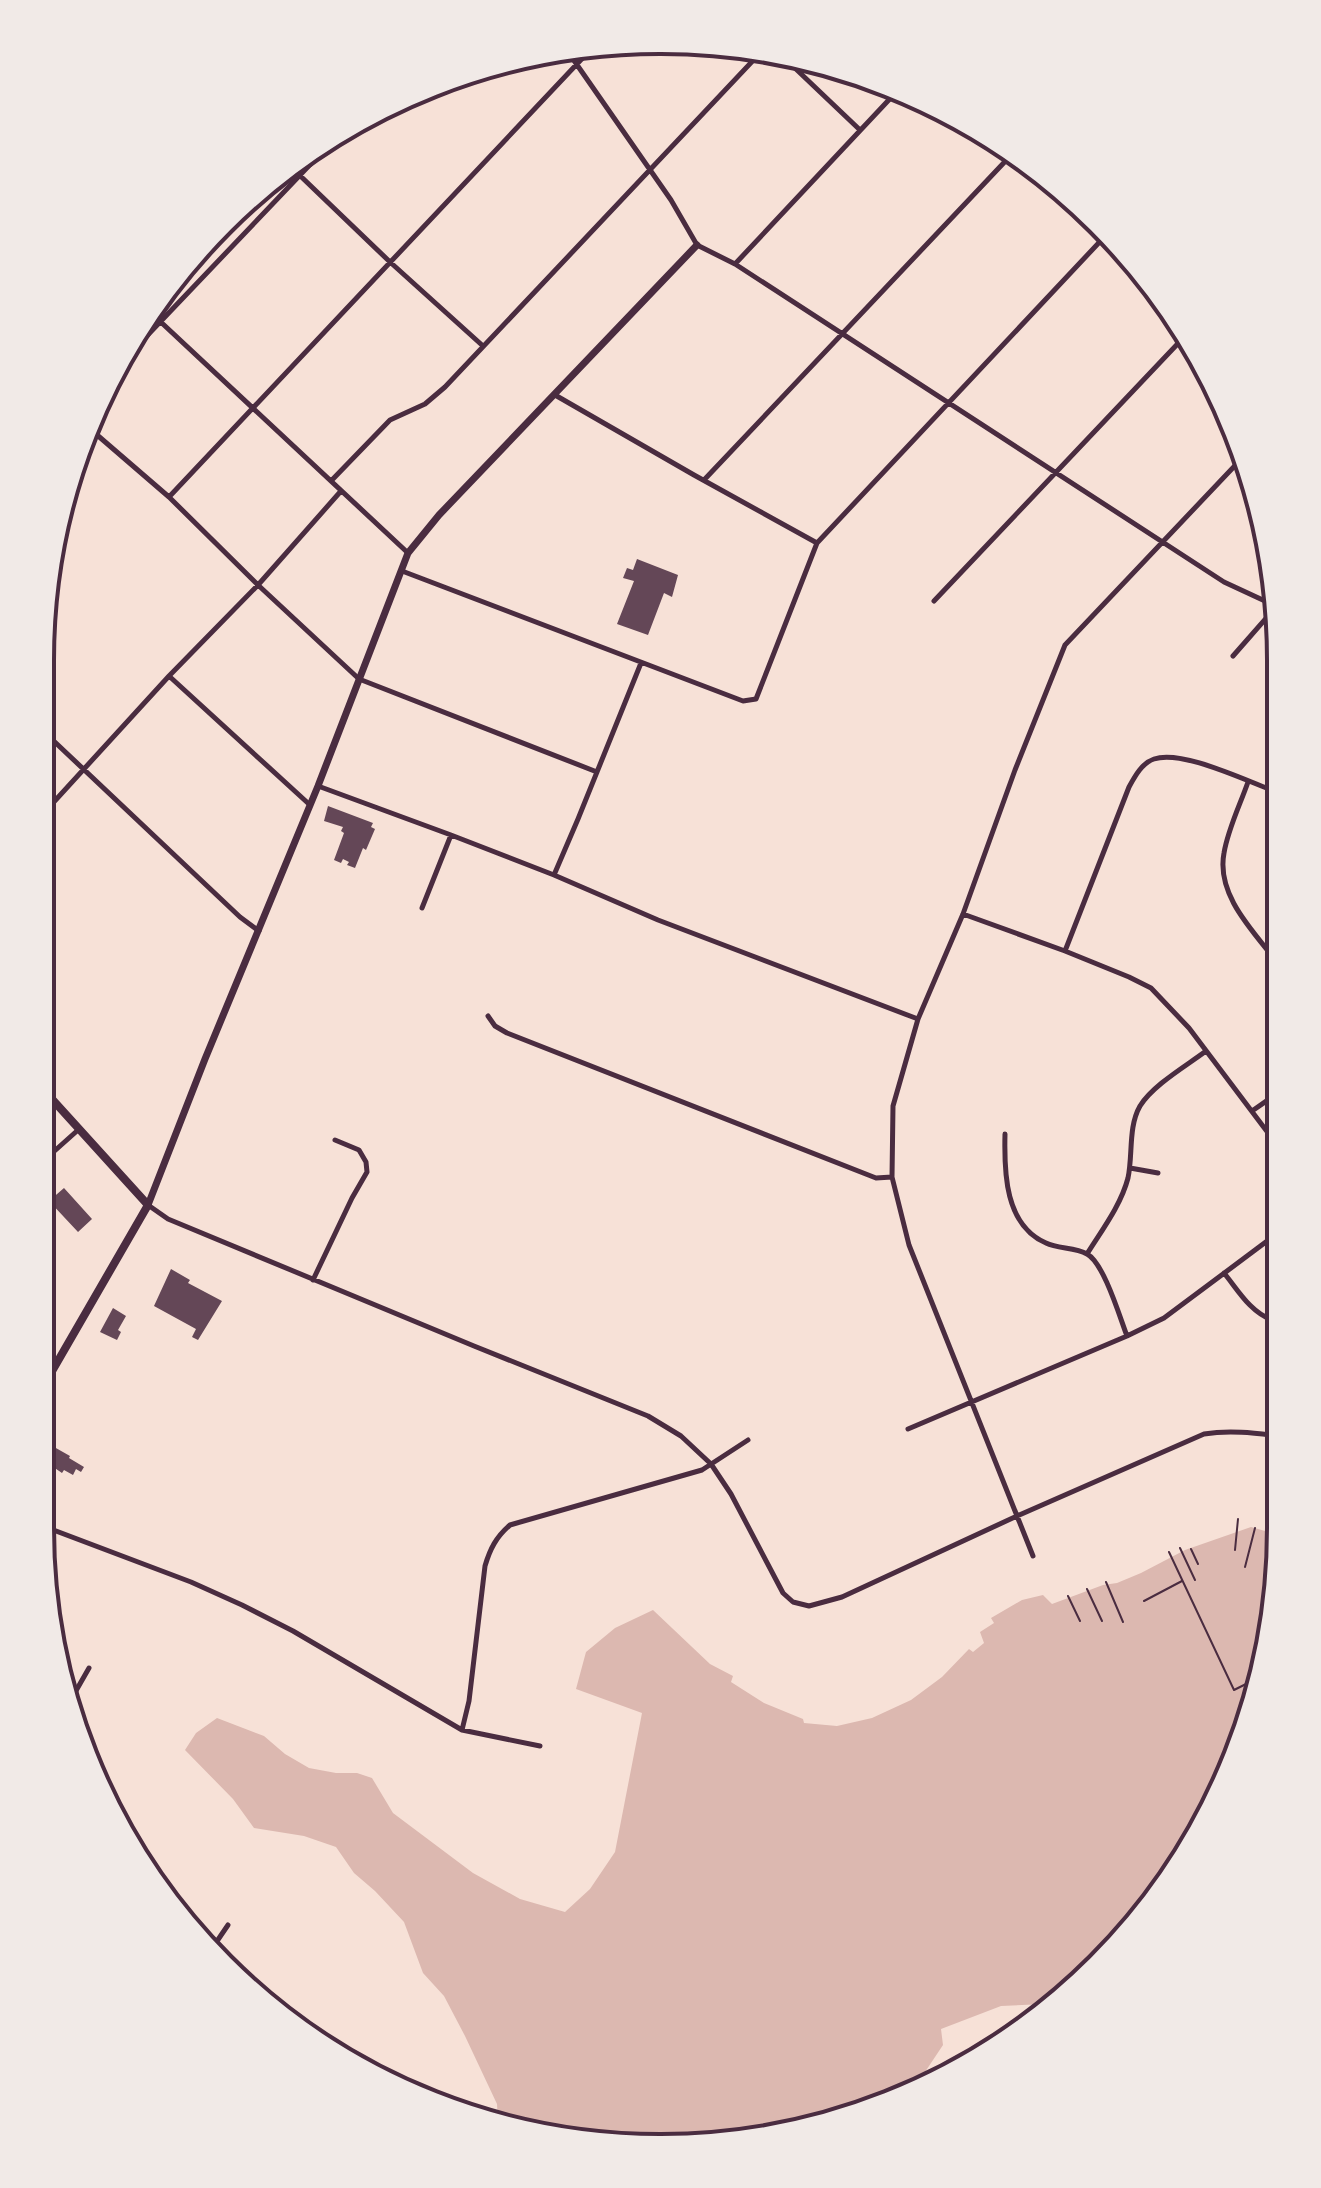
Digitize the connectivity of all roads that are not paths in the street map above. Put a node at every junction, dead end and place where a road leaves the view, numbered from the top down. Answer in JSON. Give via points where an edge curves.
{"nodes":[{"id":1,"x":581,"y":59,"type":"edge"},
{"id":2,"x":574,"y":60,"type":"edge"},
{"id":3,"x":752,"y":61,"type":"edge"},
{"id":4,"x":576,"y":64,"type":"junction"},
{"id":5,"x":797,"y":70,"type":"edge"},
{"id":6,"x":890,"y":99,"type":"edge"},
{"id":7,"x":860,"y":130,"type":"junction"},
{"id":8,"x":1005,"y":162,"type":"edge"},
{"id":9,"x":650,"y":169,"type":"junction"},
{"id":10,"x":304,"y":170,"type":"edge"},
{"id":11,"x":299,"y":175,"type":"junction"},
{"id":12,"x":1099,"y":243,"type":"edge"},
{"id":13,"x":697,"y":245,"type":"junction"},
{"id":14,"x":390,"y":262,"type":"junction"},
{"id":15,"x":735,"y":264,"type":"junction"},
{"id":16,"x":160,"y":321,"type":"junction"},
{"id":17,"x":153,"y":328,"type":"edge"},
{"id":18,"x":841,"y":333,"type":"junction"},
{"id":19,"x":1178,"y":344,"type":"edge"},
{"id":20,"x":483,"y":346,"type":"junction"},
{"id":21,"x":555,"y":395,"type":"junction"},
{"id":22,"x":948,"y":404,"type":"junction"},
{"id":23,"x":252,"y":408,"type":"junction"},
{"id":24,"x":97,"y":435,"type":"edge"},
{"id":25,"x":1235,"y":466,"type":"edge"},
{"id":26,"x":1055,"y":473,"type":"junction"},
{"id":27,"x":704,"y":480,"type":"junction"},
{"id":28,"x":331,"y":481,"type":"junction"},
{"id":29,"x":341,"y":491,"type":"junction"},
{"id":30,"x":169,"y":497,"type":"junction"},
{"id":31,"x":1163,"y":542,"type":"junction"},
{"id":32,"x":817,"y":543,"type":"junction"},
{"id":33,"x":408,"y":553,"type":"junction"},
{"id":34,"x":402,"y":571,"type":"junction"},
{"id":35,"x":258,"y":585,"type":"junction"},
{"id":36,"x":1264,"y":600,"type":"edge"},
{"id":37,"x":934,"y":601,"type":"dead end"},
{"id":38,"x":1266,"y":618,"type":"edge"},
{"id":39,"x":1233,"y":656,"type":"dead end"},
{"id":40,"x":641,"y":663,"type":"junction"},
{"id":41,"x":169,"y":676,"type":"junction"},
{"id":42,"x":359,"y":679,"type":"junction"},
{"id":43,"x":54,"y":741,"type":"edge"},
{"id":44,"x":84,"y":768,"type":"junction"},
{"id":45,"x":597,"y":772,"type":"junction"},
{"id":46,"x":1248,"y":782,"type":"junction"},
{"id":47,"x":318,"y":786,"type":"junction"},
{"id":48,"x":1267,"y":789,"type":"edge"},
{"id":49,"x":54,"y":801,"type":"edge"},
{"id":50,"x":310,"y":806,"type":"junction"},
{"id":51,"x":451,"y":835,"type":"junction"},
{"id":52,"x":554,"y":875,"type":"junction"},
{"id":53,"x":422,"y":908,"type":"dead end"},
{"id":54,"x":963,"y":914,"type":"junction"},
{"id":55,"x":259,"y":931,"type":"junction"},
{"id":56,"x":1267,"y":949,"type":"edge"},
{"id":57,"x":1065,"y":951,"type":"junction"},
{"id":58,"x":488,"y":1016,"type":"dead end"},
{"id":59,"x":918,"y":1019,"type":"junction"},
{"id":60,"x":1206,"y":1051,"type":"junction"},
{"id":61,"x":54,"y":1101,"type":"edge"},
{"id":62,"x":1267,"y":1101,"type":"edge"},
{"id":63,"x":1252,"y":1111,"type":"junction"},
{"id":64,"x":79,"y":1129,"type":"junction"},
{"id":65,"x":1267,"y":1131,"type":"edge"},
{"id":66,"x":1005,"y":1134,"type":"dead end"},
{"id":67,"x":335,"y":1140,"type":"dead end"},
{"id":68,"x":54,"y":1151,"type":"edge"},
{"id":69,"x":1130,"y":1168,"type":"junction"},
{"id":70,"x":1158,"y":1173,"type":"dead end"},
{"id":71,"x":892,"y":1177,"type":"junction"},
{"id":72,"x":148,"y":1205,"type":"junction"},
{"id":73,"x":1267,"y":1241,"type":"edge"},
{"id":74,"x":1087,"y":1254,"type":"junction"},
{"id":75,"x":1224,"y":1273,"type":"junction"},
{"id":76,"x":313,"y":1280,"type":"junction"},
{"id":77,"x":1267,"y":1318,"type":"edge"},
{"id":78,"x":1127,"y":1336,"type":"junction"},
{"id":79,"x":54,"y":1368,"type":"edge"},
{"id":80,"x":971,"y":1403,"type":"junction"},
{"id":81,"x":908,"y":1429,"type":"dead end"},
{"id":82,"x":1267,"y":1435,"type":"edge"},
{"id":83,"x":748,"y":1440,"type":"dead end"},
{"id":84,"x":711,"y":1464,"type":"junction"},
{"id":85,"x":1017,"y":1516,"type":"junction"},
{"id":86,"x":54,"y":1530,"type":"edge"},
{"id":87,"x":1033,"y":1556,"type":"dead end"},
{"id":88,"x":89,"y":1668,"type":"dead end"},
{"id":89,"x":77,"y":1690,"type":"edge"},
{"id":90,"x":462,"y":1730,"type":"junction"},
{"id":91,"x":540,"y":1746,"type":"dead end"},
{"id":92,"x":228,"y":1925,"type":"dead end"},
{"id":93,"x":217,"y":1940,"type":"edge"}],
"edges":[{"from":1,"to":4,"type":"street"},
{"from":2,"to":4,"type":"street"},
{"from":3,"to":9,"type":"street"},
{"from":4,"to":9,"type":"street"},
{"from":4,"to":14,"type":"street"},
{"from":5,"to":7,"type":"street"},
{"from":6,"to":7,"type":"street"},
{"from":7,"to":15,"type":"street"},
{"from":8,"to":18,"type":"street"},
{"from":9,"to":13,"type":"street"},
{"from":9,"to":20,"type":"street"},
{"from":10,"to":11,"type":"street"},
{"from":11,"to":14,"type":"street"},
{"from":11,"to":16,"type":"street"},
{"from":12,"to":22,"type":"street"},
{"from":13,"to":15,"type":"street"},
{"from":13,"to":21,"type":"street"},
{"from":14,"to":20,"type":"street"},
{"from":14,"to":23,"type":"street"},
{"from":15,"to":18,"type":"street"},
{"from":16,"to":17,"type":"street"},
{"from":16,"to":23,"type":"street"},
{"from":18,"to":22,"type":"street"},
{"from":18,"to":27,"type":"street"},
{"from":19,"to":26,"type":"street"},
{"from":20,"to":28,"type":"street","via":[[425,404],[390,420]]},
{"from":21,"to":27,"type":"street"},
{"from":21,"to":33,"type":"street"},
{"from":22,"to":26,"type":"street"},
{"from":22,"to":32,"type":"street"},
{"from":23,"to":28,"type":"street"},
{"from":23,"to":30,"type":"street"},
{"from":24,"to":30,"type":"street"},
{"from":25,"to":31,"type":"street"},
{"from":26,"to":31,"type":"street"},
{"from":26,"to":37,"type":"street"},
{"from":27,"to":32,"type":"street"},
{"from":28,"to":29,"type":"street"},
{"from":29,"to":33,"type":"street"},
{"from":29,"to":35,"type":"street"},
{"from":30,"to":35,"type":"street"},
{"from":31,"to":36,"type":"street","via":[[1224,582]]},
{"from":31,"to":54,"type":"street","via":[[1065,645]]},
{"from":32,"to":40,"type":"street","via":[[756,699],[743,701]]},
{"from":33,"to":34,"type":"street"},
{"from":34,"to":40,"type":"street"},
{"from":34,"to":42,"type":"street"},
{"from":35,"to":41,"type":"street"},
{"from":35,"to":42,"type":"street"},
{"from":38,"to":39,"type":"street"},
{"from":40,"to":45,"type":"street"},
{"from":41,"to":44,"type":"street"},
{"from":41,"to":50,"type":"street"},
{"from":42,"to":45,"type":"street"},
{"from":42,"to":47,"type":"street"},
{"from":43,"to":44,"type":"street"},
{"from":44,"to":49,"type":"street"},
{"from":44,"to":55,"type":"street"},
{"from":45,"to":52,"type":"street"},
{"from":46,"to":48,"type":"street"},
{"from":46,"to":56,"type":"street","via":[[1223,855],[1224,873],[1236,907]]},
{"from":46,"to":57,"type":"street","via":[[1185,758],[1154,759],[1144,765],[1129,787]]},
{"from":47,"to":50,"type":"street"},
{"from":47,"to":51,"type":"street"},
{"from":50,"to":55,"type":"street"},
{"from":51,"to":52,"type":"street"},
{"from":51,"to":53,"type":"street"},
{"from":52,"to":59,"type":"street"},
{"from":54,"to":57,"type":"street"},
{"from":54,"to":59,"type":"street"},
{"from":55,"to":72,"type":"street"},
{"from":57,"to":60,"type":"street","via":[[1151,988]]},
{"from":58,"to":71,"type":"street","via":[[495,1026],[520,1039],[876,1178]]},
{"from":59,"to":71,"type":"street","via":[[893,1106]]},
{"from":60,"to":63,"type":"street"},
{"from":60,"to":69,"type":"street","via":[[1139,1108]]},
{"from":61,"to":64,"type":"main road"},
{"from":62,"to":63,"type":"street"},
{"from":63,"to":65,"type":"street"},
{"from":64,"to":68,"type":"street"},
{"from":64,"to":72,"type":"main road"},
{"from":66,"to":74,"type":"street","via":[[1007,1182],[1024,1229],[1047,1244]]},
{"from":67,"to":76,"type":"street","via":[[359,1150],[367,1172]]},
{"from":69,"to":70,"type":"street"},
{"from":69,"to":74,"type":"street","via":[[1123,1193]]},
{"from":71,"to":80,"type":"street","via":[[909,1245]]},
{"from":72,"to":76,"type":"street","via":[[168,1219]]},
{"from":72,"to":79,"type":"main road"},
{"from":73,"to":75,"type":"street"},
{"from":74,"to":78,"type":"street","via":[[1108,1284]]},
{"from":75,"to":77,"type":"street"},
{"from":75,"to":78,"type":"street","via":[[1164,1318]]},
{"from":76,"to":84,"type":"street","via":[[648,1416],[681,1436]]},
{"from":78,"to":80,"type":"street"},
{"from":80,"to":81,"type":"street"},
{"from":80,"to":85,"type":"street"},
{"from":82,"to":85,"type":"street","via":[[1204,1434]]},
{"from":83,"to":84,"type":"street"},
{"from":84,"to":85,"type":"street","via":[[783,1593],[809,1606],[842,1597]]},
{"from":84,"to":90,"type":"street","via":[[510,1525],[499,1535],[485,1566]]},
{"from":85,"to":87,"type":"street"},
{"from":86,"to":90,"type":"street","via":[[242,1605]]},
{"from":88,"to":89,"type":"street"},
{"from":90,"to":91,"type":"street"},
{"from":92,"to":93,"type":"street"}]}
